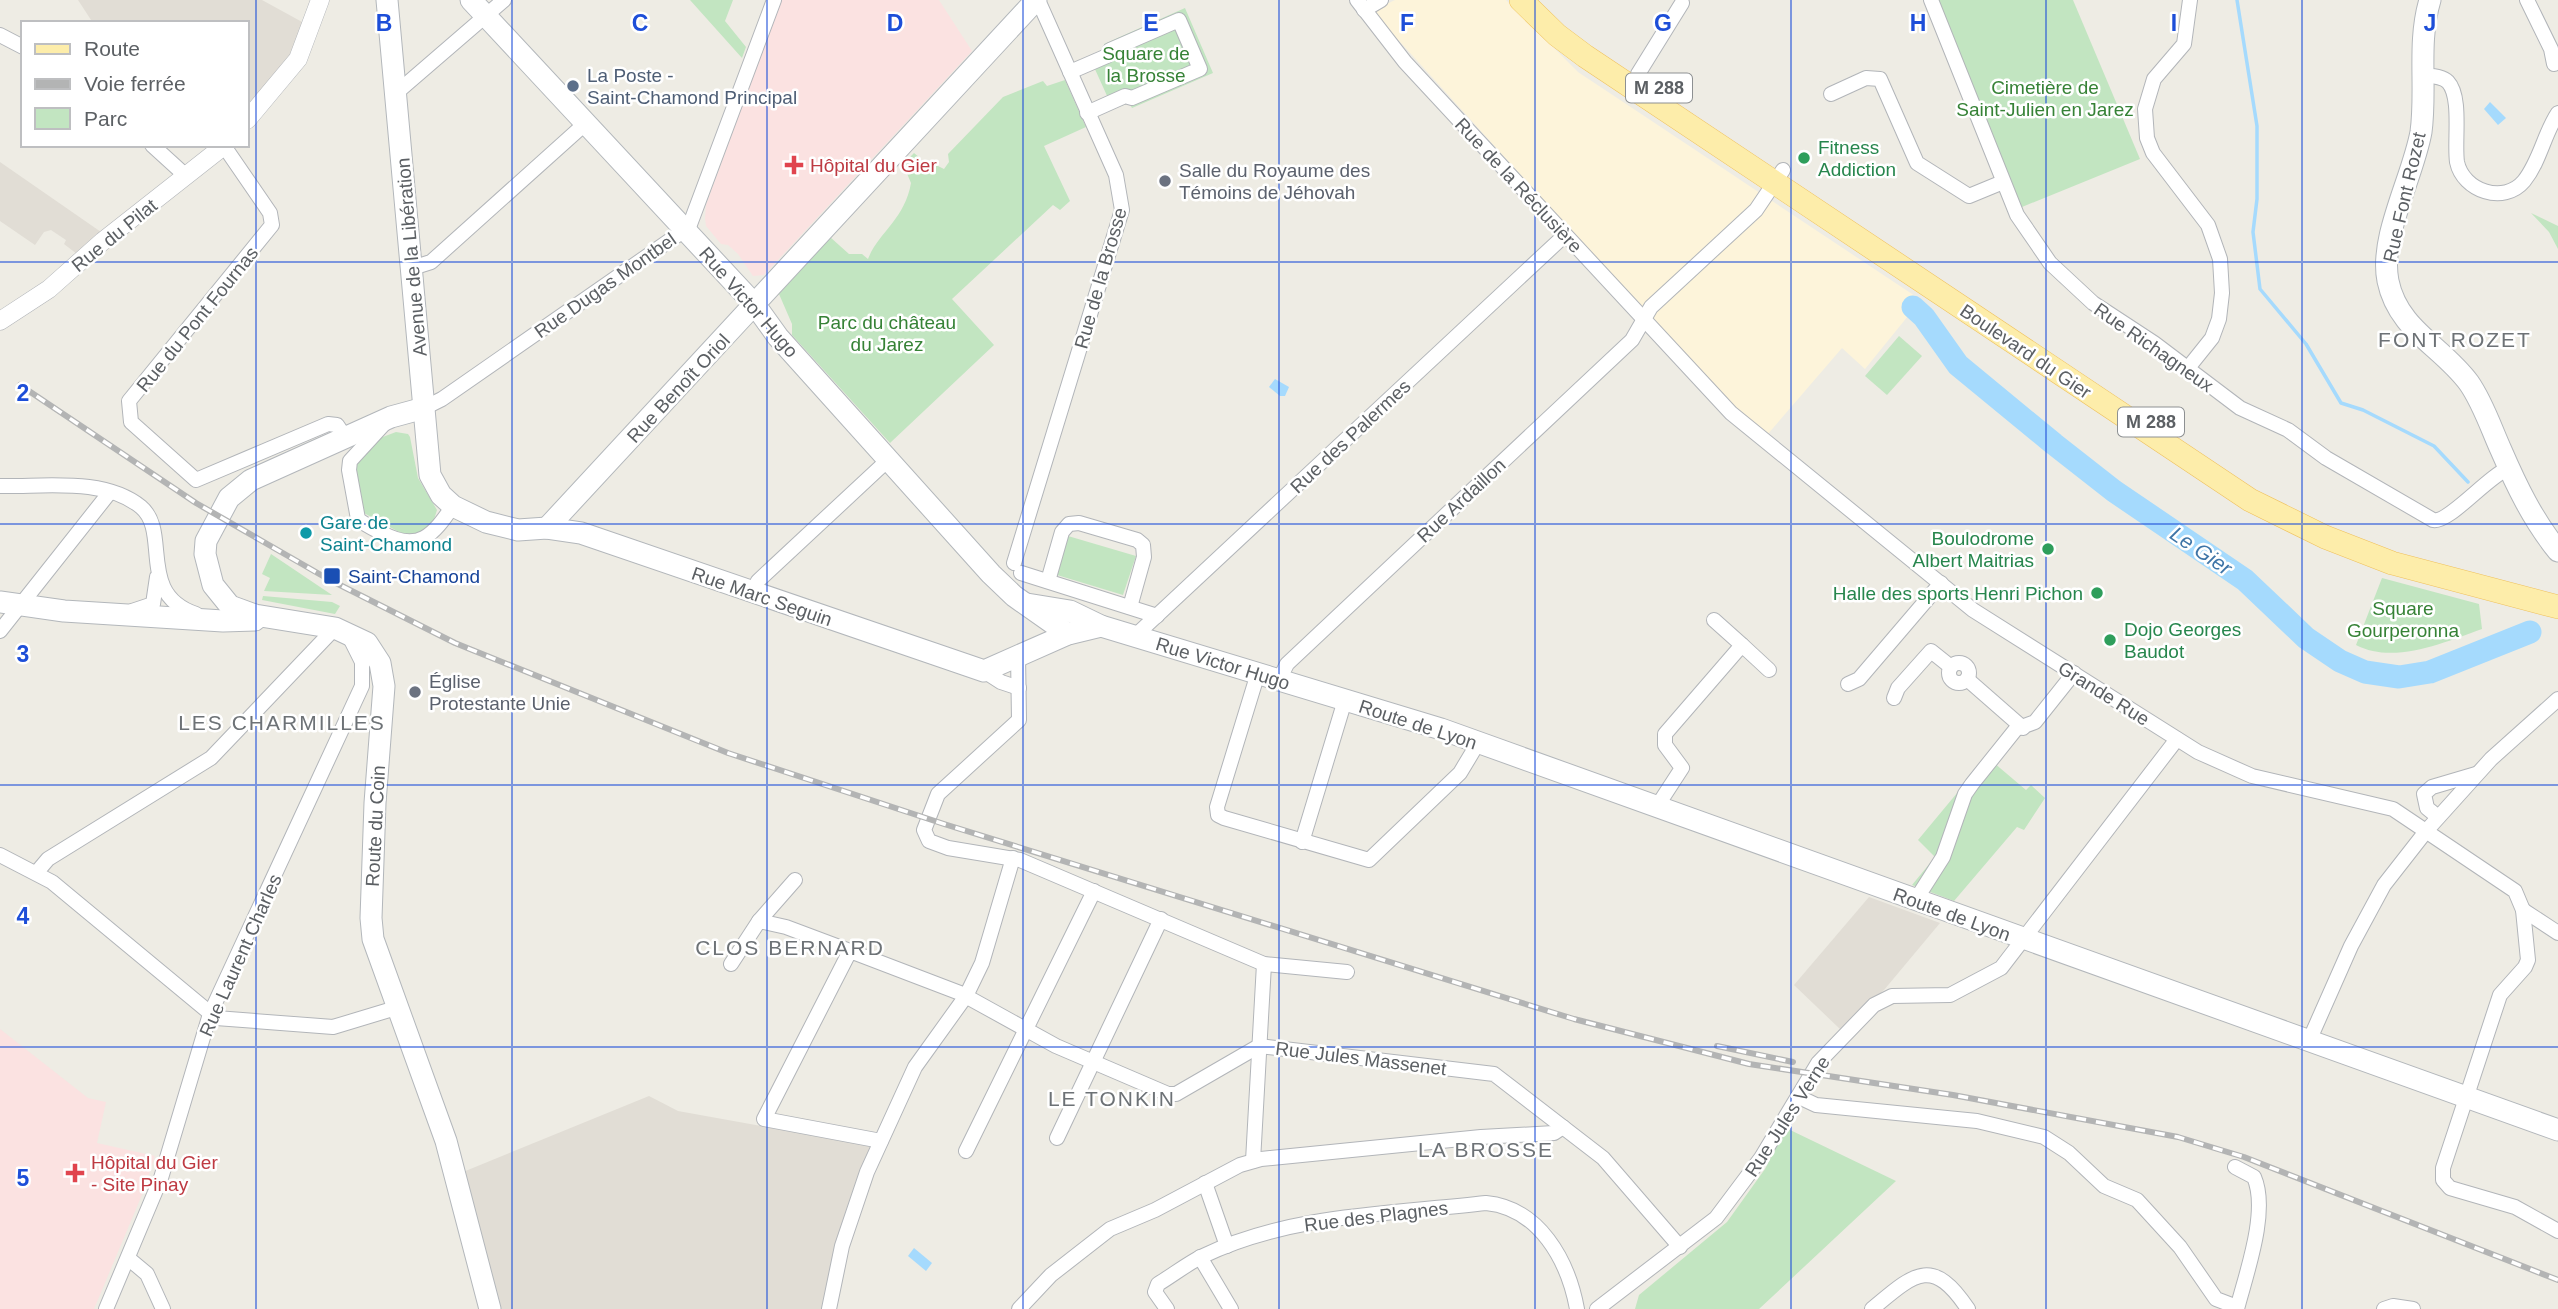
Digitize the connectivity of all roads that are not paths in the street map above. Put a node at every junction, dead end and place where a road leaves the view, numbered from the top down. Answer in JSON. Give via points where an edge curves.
{"nodes":[{"id":1,"x":320,"y":0,"type":"edge"},
{"id":2,"x":387,"y":0,"type":"edge"},
{"id":3,"x":471,"y":0,"type":"edge"},
{"id":4,"x":504,"y":0,"type":"edge"},
{"id":5,"x":1037,"y":0,"type":"edge"},
{"id":6,"x":1381,"y":0,"type":"edge"},
{"id":7,"x":1521,"y":0,"type":"edge"},
{"id":8,"x":1539,"y":0,"type":"edge"},
{"id":9,"x":1931,"y":0,"type":"edge"},
{"id":10,"x":2190,"y":0,"type":"edge"},
{"id":11,"x":2430,"y":0,"type":"edge"},
{"id":12,"x":2527,"y":0,"type":"edge"},
{"id":13,"x":1682,"y":4,"type":"dead end"},
{"id":14,"x":1361,"y":5,"type":"edge"},
{"id":15,"x":772,"y":6,"type":"edge"},
{"id":16,"x":486,"y":16,"type":"junction"},
{"id":17,"x":0,"y":35,"type":"edge"},
{"id":18,"x":21,"y":46,"type":"edge"},
{"id":19,"x":2554,"y":64,"type":"dead end"},
{"id":20,"x":1070,"y":72,"type":"junction"},
{"id":21,"x":1638,"y":74,"type":"junction"},
{"id":22,"x":2423,"y":75,"type":"junction"},
{"id":23,"x":395,"y":94,"type":"junction"},
{"id":24,"x":1831,"y":94,"type":"dead end"},
{"id":25,"x":1087,"y":113,"type":"junction"},
{"id":26,"x":2558,"y":113,"type":"edge"},
{"id":27,"x":248,"y":119,"type":"edge"},
{"id":28,"x":587,"y":122,"type":"junction"},
{"id":29,"x":154,"y":147,"type":"edge"},
{"id":30,"x":222,"y":147,"type":"edge"},
{"id":31,"x":226,"y":147,"type":"edge"},
{"id":32,"x":186,"y":176,"type":"junction"},
{"id":33,"x":1779,"y":176,"type":"junction"},
{"id":34,"x":2003,"y":182,"type":"junction"},
{"id":35,"x":686,"y":230,"type":"junction"},
{"id":36,"x":1565,"y":235,"type":"junction"},
{"id":37,"x":412,"y":268,"type":"junction"},
{"id":38,"x":755,"y":305,"type":"junction"},
{"id":39,"x":0,"y":321,"type":"edge"},
{"id":40,"x":1644,"y":321,"type":"junction"},
{"id":41,"x":2188,"y":368,"type":"junction"},
{"id":42,"x":1691,"y":372,"type":"joint"},
{"id":43,"x":424,"y":408,"type":"junction"},
{"id":44,"x":391,"y":417,"type":"junction"},
{"id":45,"x":342,"y":432,"type":"junction"},
{"id":46,"x":889,"y":459,"type":"junction"},
{"id":47,"x":2509,"y":468,"type":"junction"},
{"id":48,"x":0,"y":486,"type":"edge"},
{"id":49,"x":110,"y":492,"type":"junction"},
{"id":50,"x":453,"y":506,"type":"junction"},
{"id":51,"x":547,"y":528,"type":"junction"},
{"id":52,"x":2558,"y":551,"type":"edge"},
{"id":53,"x":1017,"y":568,"type":"junction"},
{"id":54,"x":157,"y":569,"type":"junction"},
{"id":55,"x":992,"y":574,"type":"junction"},
{"id":56,"x":1048,"y":581,"type":"junction"},
{"id":57,"x":1941,"y":583,"type":"junction"},
{"id":58,"x":1009,"y":592,"type":"junction"},
{"id":59,"x":752,"y":593,"type":"junction"},
{"id":60,"x":2558,"y":593,"type":"edge"},
{"id":61,"x":221,"y":598,"type":"junction"},
{"id":62,"x":10,"y":604,"type":"edge"},
{"id":63,"x":1027,"y":604,"type":"junction"},
{"id":64,"x":1130,"y":607,"type":"junction"},
{"id":65,"x":2558,"y":607,"type":"edge"},
{"id":66,"x":1070,"y":611,"type":"junction"},
{"id":67,"x":103,"y":614,"type":"junction"},
{"id":68,"x":187,"y":616,"type":"junction"},
{"id":69,"x":1157,"y":616,"type":"junction"},
{"id":70,"x":271,"y":618,"type":"junction"},
{"id":71,"x":1714,"y":620,"type":"dead end"},
{"id":72,"x":1101,"y":626,"type":"junction"},
{"id":73,"x":0,"y":631,"type":"edge"},
{"id":74,"x":342,"y":632,"type":"junction"},
{"id":75,"x":1070,"y":634,"type":"junction"},
{"id":76,"x":1135,"y":636,"type":"junction"},
{"id":77,"x":1742,"y":645,"type":"junction"},
{"id":78,"x":1018,"y":655,"type":"junction"},
{"id":79,"x":984,"y":670,"type":"junction"},
{"id":80,"x":1769,"y":670,"type":"dead end"},
{"id":81,"x":1258,"y":673,"type":"junction"},
{"id":82,"x":2074,"y":673,"type":"junction"},
{"id":83,"x":1279,"y":680,"type":"junction"},
{"id":84,"x":1848,"y":684,"type":"dead end"},
{"id":85,"x":362,"y":686,"type":"junction"},
{"id":86,"x":384,"y":686,"type":"junction"},
{"id":87,"x":1019,"y":688,"type":"junction"},
{"id":88,"x":1894,"y":698,"type":"dead end"},
{"id":89,"x":2558,"y":699,"type":"edge"},
{"id":90,"x":1345,"y":700,"type":"junction"},
{"id":91,"x":2023,"y":728,"type":"junction"},
{"id":92,"x":2177,"y":739,"type":"junction"},
{"id":93,"x":1478,"y":743,"type":"junction"},
{"id":94,"x":2478,"y":773,"type":"junction"},
{"id":95,"x":1656,"y":807,"type":"junction"},
{"id":96,"x":2438,"y":817,"type":"junction"},
{"id":97,"x":2427,"y":831,"type":"junction"},
{"id":98,"x":1302,"y":842,"type":"junction"},
{"id":99,"x":0,"y":855,"type":"edge"},
{"id":100,"x":1013,"y":858,"type":"junction"},
{"id":101,"x":37,"y":872,"type":"junction"},
{"id":102,"x":795,"y":880,"type":"dead end"},
{"id":103,"x":1094,"y":891,"type":"junction"},
{"id":104,"x":1915,"y":901,"type":"junction"},
{"id":105,"x":2524,"y":909,"type":"junction"},
{"id":106,"x":1161,"y":919,"type":"junction"},
{"id":107,"x":760,"y":921,"type":"junction"},
{"id":108,"x":2558,"y":933,"type":"edge"},
{"id":109,"x":2025,"y":940,"type":"junction"},
{"id":110,"x":850,"y":951,"type":"junction"},
{"id":111,"x":731,"y":964,"type":"dead end"},
{"id":112,"x":1264,"y":964,"type":"junction"},
{"id":113,"x":1347,"y":972,"type":"dead end"},
{"id":114,"x":966,"y":996,"type":"junction"},
{"id":115,"x":396,"y":1008,"type":"junction"},
{"id":116,"x":210,"y":1014,"type":"junction"},
{"id":117,"x":1027,"y":1032,"type":"junction"},
{"id":118,"x":2309,"y":1041,"type":"junction"},
{"id":119,"x":1259,"y":1046,"type":"junction"},
{"id":120,"x":1092,"y":1061,"type":"junction"},
{"id":121,"x":1799,"y":1097,"type":"junction"},
{"id":122,"x":2468,"y":1098,"type":"junction"},
{"id":123,"x":1563,"y":1127,"type":"junction"},
{"id":124,"x":2558,"y":1130,"type":"edge"},
{"id":125,"x":1057,"y":1138,"type":"dead end"},
{"id":126,"x":881,"y":1141,"type":"junction"},
{"id":127,"x":966,"y":1151,"type":"dead end"},
{"id":128,"x":1253,"y":1161,"type":"junction"},
{"id":129,"x":2235,"y":1167,"type":"dead end"},
{"id":130,"x":1205,"y":1183,"type":"junction"},
{"id":131,"x":2558,"y":1230,"type":"edge"},
{"id":132,"x":1227,"y":1246,"type":"junction"},
{"id":133,"x":1680,"y":1247,"type":"junction"},
{"id":134,"x":1200,"y":1257,"type":"junction"},
{"id":135,"x":129,"y":1259,"type":"junction"},
{"id":136,"x":1619,"y":1302,"type":"edge"},
{"id":137,"x":2237,"y":1308,"type":"edge"},
{"id":138,"x":106,"y":1309,"type":"edge"},
{"id":139,"x":163,"y":1309,"type":"edge"},
{"id":140,"x":490,"y":1309,"type":"edge"},
{"id":141,"x":829,"y":1309,"type":"edge"},
{"id":142,"x":1019,"y":1309,"type":"edge"},
{"id":143,"x":1167,"y":1309,"type":"edge"},
{"id":144,"x":1231,"y":1309,"type":"edge"},
{"id":145,"x":1577,"y":1309,"type":"edge"},
{"id":146,"x":1597,"y":1309,"type":"edge"},
{"id":147,"x":1872,"y":1309,"type":"edge"},
{"id":148,"x":1968,"y":1309,"type":"edge"},
{"id":149,"x":2384,"y":1309,"type":"edge"},
{"id":150,"x":2413,"y":1309,"type":"edge"}],
"edges":[{"from":1,"to":27,"type":"street","via":[[298,59]]},
{"from":2,"to":23,"type":"main road","name":"Avenue de la Libération"},
{"from":3,"to":16,"type":"main road","name":"Rue Victor Hugo"},
{"from":4,"to":16,"type":"street"},
{"from":5,"to":20,"type":"street","name":"Rue de la Brosse"},
{"from":5,"to":38,"type":"main road","name":"Rue Benoît Oriol"},
{"from":6,"to":14,"type":"street","name":"Rue de la Réclusière"},
{"from":7,"to":33,"type":"main road","number":"M 288","via":[[1585,56]]},
{"from":8,"to":21,"type":"main road","number":"M 288"},
{"from":9,"to":34,"type":"street","name":"Rue Richagneux"},
{"from":10,"to":41,"type":"street","via":[[2184,44],[2154,79],[2145,109],[2153,153],[2208,225],[2220,259],[2219,319],[2212,338]]},
{"from":11,"to":22,"type":"main road","name":"Rue Font Rozet"},
{"from":12,"to":19,"type":"street"},
{"from":13,"to":21,"type":"street"},
{"from":14,"to":36,"type":"street","name":"Rue de la Réclusière","via":[[1405,62]]},
{"from":15,"to":35,"type":"street","name":"Rue Dugas Montbel","via":[[696,216]]},
{"from":16,"to":23,"type":"street"},
{"from":16,"to":28,"type":"main road","name":"Rue Victor Hugo"},
{"from":17,"to":18,"type":"street"},
{"from":20,"to":25,"type":"street","name":"Rue de la Brosse"},
{"from":20,"to":25,"type":"street","via":[[1179,20],[1200,69]]},
{"from":21,"to":33,"type":"main road","number":"M 288"},
{"from":22,"to":26,"type":"street","via":[[2448,81],[2455,94],[2462,176],[2483,191],[2505,192],[2524,181]]},
{"from":22,"to":47,"type":"main road","name":"Rue Font Rozet","via":[[2421,131],[2387,256],[2388,280],[2409,325],[2473,390]]},
{"from":23,"to":37,"type":"main road","name":"Avenue de la Libération"},
{"from":24,"to":34,"type":"street","via":[[1866,78],[1880,79],[1920,166],[1969,196]]},
{"from":25,"to":53,"type":"street","name":"Rue de la Brosse","via":[[1116,175],[1122,210]]},
{"from":28,"to":35,"type":"main road","name":"Rue Victor Hugo"},
{"from":28,"to":37,"type":"street","via":[[431,262]]},
{"from":29,"to":32,"type":"street"},
{"from":30,"to":32,"type":"street","name":"Rue du Pilat"},
{"from":31,"to":45,"type":"street","name":"Rue du Pont Fournas","via":[[270,213],[272,225],[130,401],[131,422],[196,480],[328,424]]},
{"from":32,"to":39,"type":"street","name":"Rue du Pilat","via":[[49,289]]},
{"from":33,"to":40,"type":"street","name":"Rue Ardaillon","via":[[1756,211],[1651,307]]},
{"from":33,"to":60,"type":"main road","name":"Boulevard du Gier","number":"M 288","via":[[2219,468],[2292,510],[2405,555]]},
{"from":33,"to":65,"type":"main road","name":"Boulevard du Gier","number":"M 288","via":[[2250,500],[2387,562]]},
{"from":34,"to":41,"type":"street","name":"Rue Richagneux","via":[[2036,248],[2078,292]]},
{"from":35,"to":38,"type":"main road","name":"Rue Victor Hugo"},
{"from":35,"to":43,"type":"street","name":"Rue Dugas Montbel"},
{"from":36,"to":40,"type":"street","name":"Rue de la Réclusière"},
{"from":36,"to":69,"type":"street","name":"Rue des Palermes"},
{"from":37,"to":43,"type":"main road","name":"Avenue de la Libération"},
{"from":38,"to":46,"type":"main road","name":"Rue Victor Hugo"},
{"from":38,"to":51,"type":"main road","name":"Rue Benoît Oriol"},
{"from":40,"to":42,"type":"street","name":"Rue de la Réclusière"},
{"from":40,"to":83,"type":"street","name":"Rue Ardaillon","via":[[1632,340],[1287,664]]},
{"from":41,"to":47,"type":"street","name":"Rue Richagneux","via":[[2240,408],[2288,430],[2326,458],[2433,520],[2445,519],[2481,485]]},
{"from":42,"to":57,"type":"street","name":"Grande Rue","via":[[1731,413]]},
{"from":43,"to":44,"type":"main road"},
{"from":43,"to":50,"type":"main road","name":"Avenue de la Libération","via":[[430,475]]},
{"from":44,"to":45,"type":"main road"},
{"from":44,"to":50,"type":"street","via":[[350,461],[358,519],[395,540],[409,542],[421,540],[438,527]]},
{"from":45,"to":61,"type":"main road","via":[[251,480],[229,498],[212,525],[205,554]]},
{"from":46,"to":55,"type":"main road","name":"Rue Victor Hugo"},
{"from":46,"to":59,"type":"street","via":[[758,581]]},
{"from":47,"to":52,"type":"main road","name":"Rue Font Rozet","via":[[2534,520]]},
{"from":48,"to":49,"type":"street"},
{"from":49,"to":54,"type":"street","via":[[133,501],[146,513]]},
{"from":49,"to":62,"type":"street"},
{"from":50,"to":51,"type":"main road","name":"Rue Marc Seguin","via":[[503,528]]},
{"from":51,"to":59,"type":"main road","name":"Rue Marc Seguin","via":[[581,533]]},
{"from":53,"to":55,"type":"street","via":[[1004,563]]},
{"from":53,"to":56,"type":"street"},
{"from":53,"to":58,"type":"street","name":"Rue de la Brosse"},
{"from":54,"to":67,"type":"street","via":[[153,604]]},
{"from":54,"to":68,"type":"street","via":[[168,595]]},
{"from":55,"to":58,"type":"main road","name":"Rue Victor Hugo"},
{"from":56,"to":64,"type":"street"},
{"from":56,"to":64,"type":"street","via":[[1062,532],[1069,524],[1137,540],[1143,545],[1144,557]]},
{"from":57,"to":82,"type":"street","name":"Grande Rue","via":[[1980,614]]},
{"from":57,"to":84,"type":"street","via":[[1859,679]]},
{"from":58,"to":63,"type":"main road","name":"Rue Victor Hugo"},
{"from":59,"to":79,"type":"main road","name":"Rue Marc Seguin"},
{"from":61,"to":68,"type":"main road"},
{"from":61,"to":70,"type":"main road","name":"Route du Coin","via":[[243,612]]},
{"from":62,"to":67,"type":"main road"},
{"from":62,"to":73,"type":"street"},
{"from":63,"to":66,"type":"main road","name":"Rue Victor Hugo"},
{"from":63,"to":75,"type":"main road","name":"Rue Victor Hugo","via":[[1060,632]]},
{"from":64,"to":69,"type":"street"},
{"from":66,"to":72,"type":"main road","name":"Rue Victor Hugo"},
{"from":66,"to":75,"type":"main road","via":[[1077,621]]},
{"from":67,"to":68,"type":"main road"},
{"from":68,"to":70,"type":"main road","via":[[223,621]]},
{"from":69,"to":76,"type":"street","name":"Rue des Palermes"},
{"from":70,"to":74,"type":"main road","name":"Route du Coin"},
{"from":71,"to":77,"type":"street"},
{"from":72,"to":75,"type":"main road","name":"Rue Victor Hugo"},
{"from":72,"to":76,"type":"main road","name":"Rue Victor Hugo"},
{"from":74,"to":85,"type":"street","via":[[362,662]]},
{"from":74,"to":86,"type":"main road","name":"Route du Coin","via":[[367,643],[375,653]]},
{"from":74,"to":101,"type":"street","via":[[211,758],[48,859]]},
{"from":75,"to":78,"type":"main road"},
{"from":76,"to":81,"type":"main road","name":"Rue Victor Hugo"},
{"from":77,"to":80,"type":"street"},
{"from":77,"to":95,"type":"street","via":[[1665,734],[1665,745],[1682,768]]},
{"from":78,"to":79,"type":"main road"},
{"from":78,"to":87,"type":"street"},
{"from":79,"to":87,"type":"street"},
{"from":81,"to":83,"type":"main road","name":"Rue Victor Hugo"},
{"from":81,"to":98,"type":"street","via":[[1218,815]]},
{"from":82,"to":91,"type":"street","via":[[2035,722]]},
{"from":82,"to":92,"type":"street","name":"Grande Rue"},
{"from":83,"to":90,"type":"main road","name":"Rue Victor Hugo"},
{"from":85,"to":86,"type":"street"},
{"from":85,"to":116,"type":"street","name":"Rue Laurent Charles"},
{"from":86,"to":115,"type":"main road","name":"Route du Coin","via":[[371,918],[377,956]]},
{"from":87,"to":100,"type":"street","via":[[1017,724],[938,794],[924,830],[937,846]]},
{"from":88,"to":91,"type":"street","via":[[1931,651],[1951,667],[1950,677],[1955,682],[1967,679]]},
{"from":89,"to":94,"type":"street"},
{"from":90,"to":93,"type":"main road","name":"Route de Lyon"},
{"from":90,"to":98,"type":"street"},
{"from":91,"to":104,"type":"street","via":[[2016,729],[1965,794],[1943,857]]},
{"from":92,"to":97,"type":"street","name":"Grande Rue","via":[[2231,769],[2377,804]]},
{"from":92,"to":109,"type":"street","name":"Rue Jules Verne"},
{"from":93,"to":95,"type":"main road","name":"Route de Lyon"},
{"from":93,"to":98,"type":"street","via":[[1460,773],[1368,860]]},
{"from":94,"to":96,"type":"street"},
{"from":94,"to":96,"type":"street","via":[[2432,787],[2424,794],[2424,802]]},
{"from":95,"to":104,"type":"main road","name":"Route de Lyon"},
{"from":96,"to":97,"type":"street"},
{"from":97,"to":105,"type":"street","name":"Grande Rue","via":[[2508,886]]},
{"from":97,"to":118,"type":"street","via":[[2374,900]]},
{"from":99,"to":101,"type":"street"},
{"from":100,"to":103,"type":"street"},
{"from":100,"to":114,"type":"street","via":[[991,937]]},
{"from":101,"to":116,"type":"street"},
{"from":102,"to":107,"type":"street"},
{"from":103,"to":106,"type":"street"},
{"from":103,"to":117,"type":"street"},
{"from":104,"to":109,"type":"main road","name":"Route de Lyon"},
{"from":105,"to":108,"type":"street","name":"Grande Rue"},
{"from":105,"to":122,"type":"street","via":[[2528,960],[2497,1003]]},
{"from":106,"to":112,"type":"street"},
{"from":106,"to":120,"type":"street"},
{"from":107,"to":110,"type":"street"},
{"from":107,"to":111,"type":"street"},
{"from":109,"to":118,"type":"main road","name":"Route de Lyon"},
{"from":109,"to":121,"type":"street","name":"Rue Jules Verne","via":[[2001,968],[1976,984],[1942,997],[1900,995],[1874,1005],[1818,1063]]},
{"from":110,"to":114,"type":"street"},
{"from":110,"to":126,"type":"street","via":[[764,1119]]},
{"from":112,"to":113,"type":"street"},
{"from":112,"to":119,"type":"street"},
{"from":114,"to":117,"type":"street","name":"Rue Jules Massenet"},
{"from":114,"to":126,"type":"street","via":[[920,1058]]},
{"from":115,"to":116,"type":"street","via":[[333,1027],[231,1021]]},
{"from":115,"to":140,"type":"main road","name":"Route du Coin","via":[[446,1141]]},
{"from":116,"to":135,"type":"street","name":"Rue Laurent Charles","via":[[166,1164]]},
{"from":117,"to":120,"type":"street","name":"Rue Jules Massenet"},
{"from":117,"to":127,"type":"street"},
{"from":118,"to":122,"type":"main road","name":"Route de Lyon"},
{"from":119,"to":120,"type":"street","name":"Rue Jules Massenet","via":[[1172,1095]]},
{"from":119,"to":123,"type":"street","name":"Rue Jules Massenet","via":[[1494,1074]]},
{"from":119,"to":128,"type":"street"},
{"from":120,"to":125,"type":"street"},
{"from":121,"to":133,"type":"street","name":"Rue Jules Verne","via":[[1729,1204]]},
{"from":121,"to":137,"type":"street","via":[[1816,1105],[1966,1120],[2044,1137],[2104,1186],[2137,1200],[2187,1256],[2216,1299]]},
{"from":122,"to":124,"type":"main road","name":"Route de Lyon"},
{"from":122,"to":131,"type":"street","via":[[2443,1180],[2450,1188],[2515,1207]]},
{"from":123,"to":128,"type":"street","via":[[1554,1133]]},
{"from":123,"to":133,"type":"street","name":"Rue Jules Massenet","via":[[1610,1165]]},
{"from":126,"to":141,"type":"street","via":[[842,1246]]},
{"from":128,"to":130,"type":"street"},
{"from":129,"to":137,"type":"street","via":[[2255,1177],[2259,1191],[2254,1243]]},
{"from":130,"to":132,"type":"street"},
{"from":130,"to":142,"type":"street","via":[[1110,1229],[1051,1275]]},
{"from":132,"to":134,"type":"street","name":"Rue des Plagnes"},
{"from":132,"to":145,"type":"street","name":"Rue des Plagnes","via":[[1300,1224],[1486,1203],[1505,1205],[1521,1212],[1550,1242],[1563,1263]]},
{"from":133,"to":136,"type":"street","name":"Rue Jules Verne"},
{"from":134,"to":143,"type":"street","name":"Rue des Plagnes","via":[[1156,1287]]},
{"from":134,"to":144,"type":"street"},
{"from":135,"to":138,"type":"street","name":"Rue Laurent Charles"},
{"from":135,"to":139,"type":"street","via":[[147,1275]]},
{"from":136,"to":146,"type":"street","name":"Rue Jules Verne"},
{"from":147,"to":148,"type":"street","via":[[1905,1282],[1934,1275],[1947,1281]]},
{"from":149,"to":150,"type":"street"}]}
